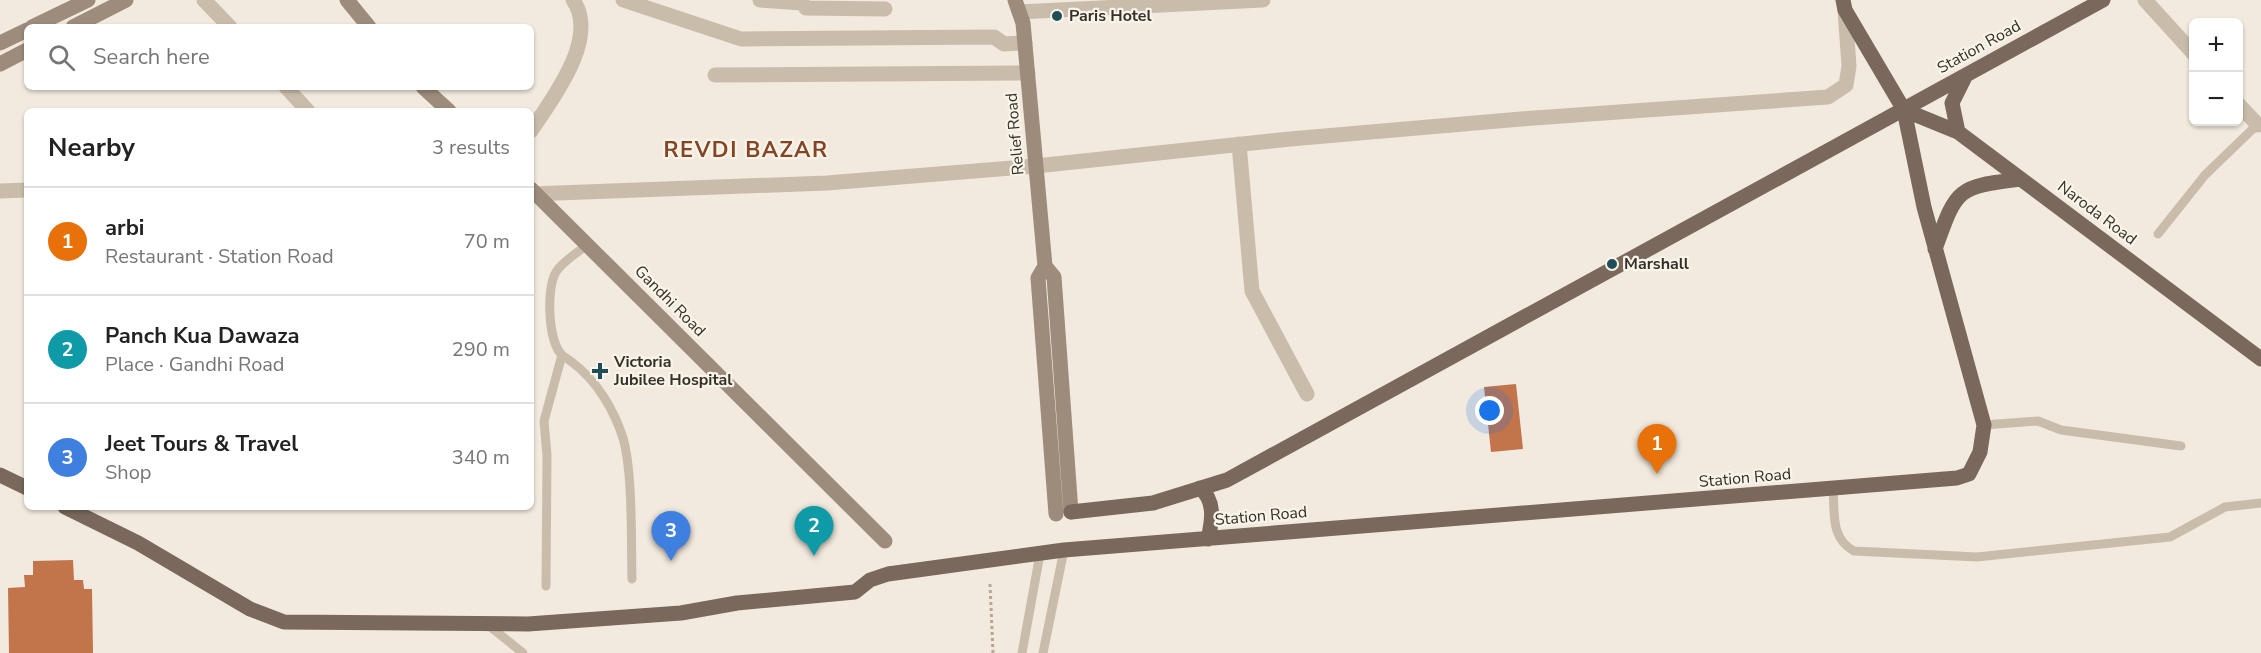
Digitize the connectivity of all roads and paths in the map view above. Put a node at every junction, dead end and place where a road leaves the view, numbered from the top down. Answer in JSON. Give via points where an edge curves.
{"nodes":[{"id":1,"x":88,"y":0,"type":"edge"},
{"id":2,"x":126,"y":0,"type":"edge"},
{"id":3,"x":204,"y":0,"type":"edge"},
{"id":4,"x":347,"y":0,"type":"edge"},
{"id":5,"x":573,"y":0,"type":"edge"},
{"id":6,"x":623,"y":0,"type":"edge"},
{"id":7,"x":760,"y":0,"type":"edge"},
{"id":8,"x":1263,"y":0,"type":"edge"},
{"id":9,"x":2103,"y":0,"type":"edge"},
{"id":10,"x":2145,"y":0,"type":"edge"},
{"id":11,"x":1131,"y":2,"type":"edge"},
{"id":12,"x":848,"y":5,"type":"edge"},
{"id":13,"x":1844,"y":5,"type":"edge"},
{"id":14,"x":1017,"y":6,"type":"edge"},
{"id":15,"x":885,"y":9,"type":"dead end"},
{"id":16,"x":38,"y":24,"type":"edge"},
{"id":17,"x":79,"y":24,"type":"edge"},
{"id":18,"x":227,"y":24,"type":"edge"},
{"id":19,"x":367,"y":24,"type":"edge"},
{"id":20,"x":24,"y":31,"type":"edge"},
{"id":21,"x":0,"y":43,"type":"edge"},
{"id":22,"x":1025,"y":43,"type":"junction"},
{"id":23,"x":2189,"y":50,"type":"edge"},
{"id":24,"x":24,"y":52,"type":"edge"},
{"id":25,"x":0,"y":64,"type":"edge"},
{"id":26,"x":1028,"y":73,"type":"junction"},
{"id":27,"x":715,"y":75,"type":"dead end"},
{"id":28,"x":1966,"y":75,"type":"junction"},
{"id":29,"x":289,"y":90,"type":"edge"},
{"id":30,"x":426,"y":90,"type":"edge"},
{"id":31,"x":305,"y":108,"type":"edge"},
{"id":32,"x":446,"y":108,"type":"edge"},
{"id":33,"x":2243,"y":109,"type":"edge"},
{"id":34,"x":1904,"y":110,"type":"junction"},
{"id":35,"x":2259,"y":123,"type":"edge"},
{"id":36,"x":534,"y":126,"type":"edge"},
{"id":37,"x":1958,"y":132,"type":"junction"},
{"id":38,"x":1239,"y":144,"type":"junction"},
{"id":39,"x":1036,"y":166,"type":"junction"},
{"id":40,"x":2021,"y":179,"type":"junction"},
{"id":41,"x":24,"y":190,"type":"edge"},
{"id":42,"x":0,"y":191,"type":"edge"},
{"id":43,"x":534,"y":193,"type":"edge"},
{"id":44,"x":534,"y":194,"type":"edge"},
{"id":45,"x":2158,"y":234,"type":"dead end"},
{"id":46,"x":587,"y":245,"type":"junction"},
{"id":47,"x":1935,"y":249,"type":"junction"},
{"id":48,"x":1045,"y":266,"type":"junction"},
{"id":49,"x":562,"y":355,"type":"junction"},
{"id":50,"x":2261,"y":359,"type":"edge"},
{"id":51,"x":1307,"y":394,"type":"dead end"},
{"id":52,"x":1984,"y":425,"type":"junction"},
{"id":53,"x":2181,"y":446,"type":"dead end"},
{"id":54,"x":0,"y":475,"type":"edge"},
{"id":55,"x":24,"y":487,"type":"edge"},
{"id":56,"x":1200,"y":488,"type":"junction"},
{"id":57,"x":1833,"y":489,"type":"junction"},
{"id":58,"x":2261,"y":503,"type":"edge"},
{"id":59,"x":71,"y":510,"type":"edge"},
{"id":60,"x":1071,"y":512,"type":"joint"},
{"id":61,"x":1056,"y":514,"type":"dead end"},
{"id":62,"x":1208,"y":539,"type":"junction"},
{"id":63,"x":885,"y":541,"type":"dead end"},
{"id":64,"x":1064,"y":550,"type":"junction"},
{"id":65,"x":1040,"y":554,"type":"junction"},
{"id":66,"x":632,"y":579,"type":"dead end"},
{"id":67,"x":990,"y":584,"type":"dead end"},
{"id":68,"x":546,"y":586,"type":"dead end"},
{"id":69,"x":488,"y":625,"type":"junction"},
{"id":70,"x":523,"y":653,"type":"edge"},
{"id":71,"x":993,"y":653,"type":"edge"},
{"id":72,"x":1022,"y":653,"type":"edge"},
{"id":73,"x":1043,"y":653,"type":"edge"}],
"edges":[{"from":1,"to":16,"type":"main road"},
{"from":2,"to":17,"type":"main road"},
{"from":3,"to":18,"type":"street"},
{"from":4,"to":19,"type":"main road"},
{"from":5,"to":36,"type":"street","via":[[583,28],[566,77]]},
{"from":6,"to":22,"type":"street","via":[[741,39],[994,37],[1005,44]]},
{"from":7,"to":12,"type":"street","via":[[802,3],[806,8],[821,9]]},
{"from":8,"to":11,"type":"street"},
{"from":9,"to":28,"type":"main road","name":"Station Road"},
{"from":10,"to":23,"type":"street"},
{"from":11,"to":14,"type":"street"},
{"from":12,"to":15,"type":"street"},
{"from":13,"to":34,"type":"main road"},
{"from":13,"to":38,"type":"street","via":[[1849,66],[1846,85],[1828,97]]},
{"from":14,"to":22,"type":"main road","name":"Relief Road"},
{"from":20,"to":21,"type":"main road"},
{"from":22,"to":26,"type":"main road","name":"Relief Road"},
{"from":24,"to":25,"type":"main road"},
{"from":26,"to":27,"type":"street"},
{"from":26,"to":39,"type":"main road","name":"Relief Road"},
{"from":28,"to":34,"type":"main road","name":"Station Road"},
{"from":28,"to":37,"type":"main road","via":[[1952,103]]},
{"from":29,"to":31,"type":"street"},
{"from":30,"to":32,"type":"main road"},
{"from":33,"to":35,"type":"street"},
{"from":34,"to":37,"type":"main road","name":"Naroda Road"},
{"from":34,"to":47,"type":"main road","name":"Station Road"},
{"from":34,"to":56,"type":"main road","name":"Station Road","via":[[1227,480]]},
{"from":35,"to":45,"type":"lane","via":[[2205,175]]},
{"from":37,"to":40,"type":"main road","name":"Naroda Road"},
{"from":38,"to":39,"type":"street"},
{"from":38,"to":51,"type":"street","via":[[1252,291]]},
{"from":39,"to":43,"type":"street","via":[[826,183]]},
{"from":39,"to":48,"type":"main road","name":"Relief Road"},
{"from":40,"to":47,"type":"main road","via":[[1975,184],[1952,201]]},
{"from":40,"to":50,"type":"main road","name":"Naroda Road"},
{"from":41,"to":42,"type":"street"},
{"from":44,"to":46,"type":"main road","name":"Gandhi Road"},
{"from":46,"to":49,"type":"lane","via":[[556,272],[550,321],[554,343]]},
{"from":46,"to":63,"type":"main road","name":"Gandhi Road"},
{"from":47,"to":52,"type":"main road","name":"Station Road"},
{"from":48,"to":60,"type":"main road","name":"Relief Road","via":[[1054,277]]},
{"from":48,"to":61,"type":"main road","name":"Relief Road","via":[[1038,278]]},
{"from":49,"to":66,"type":"lane","via":[[575,363],[599,390],[614,412],[624,441]]},
{"from":49,"to":68,"type":"lane","via":[[544,421],[548,455]]},
{"from":52,"to":53,"type":"lane","via":[[2038,421],[2061,430]]},
{"from":52,"to":57,"type":"main road","name":"Station Road","via":[[1980,452],[1969,474]]},
{"from":54,"to":55,"type":"main road"},
{"from":56,"to":60,"type":"main road","name":"Station Road","via":[[1153,503]]},
{"from":56,"to":62,"type":"main road","via":[[1211,507]]},
{"from":57,"to":58,"type":"lane","via":[[1836,537],[1854,551],[1977,557],[2170,537],[2226,507]]},
{"from":57,"to":62,"type":"main road","name":"Station Road"},
{"from":59,"to":69,"type":"main road","name":"Station Road","via":[[138,543],[250,609],[284,622]]},
{"from":62,"to":64,"type":"main road","name":"Station Road"},
{"from":64,"to":65,"type":"main road","name":"Station Road"},
{"from":64,"to":73,"type":"lane"},
{"from":65,"to":69,"type":"main road","name":"Station Road","via":[[888,574],[855,591],[648,616]]},
{"from":65,"to":72,"type":"lane"},
{"from":67,"to":71,"type":"path"},
{"from":69,"to":70,"type":"lane"}]}
